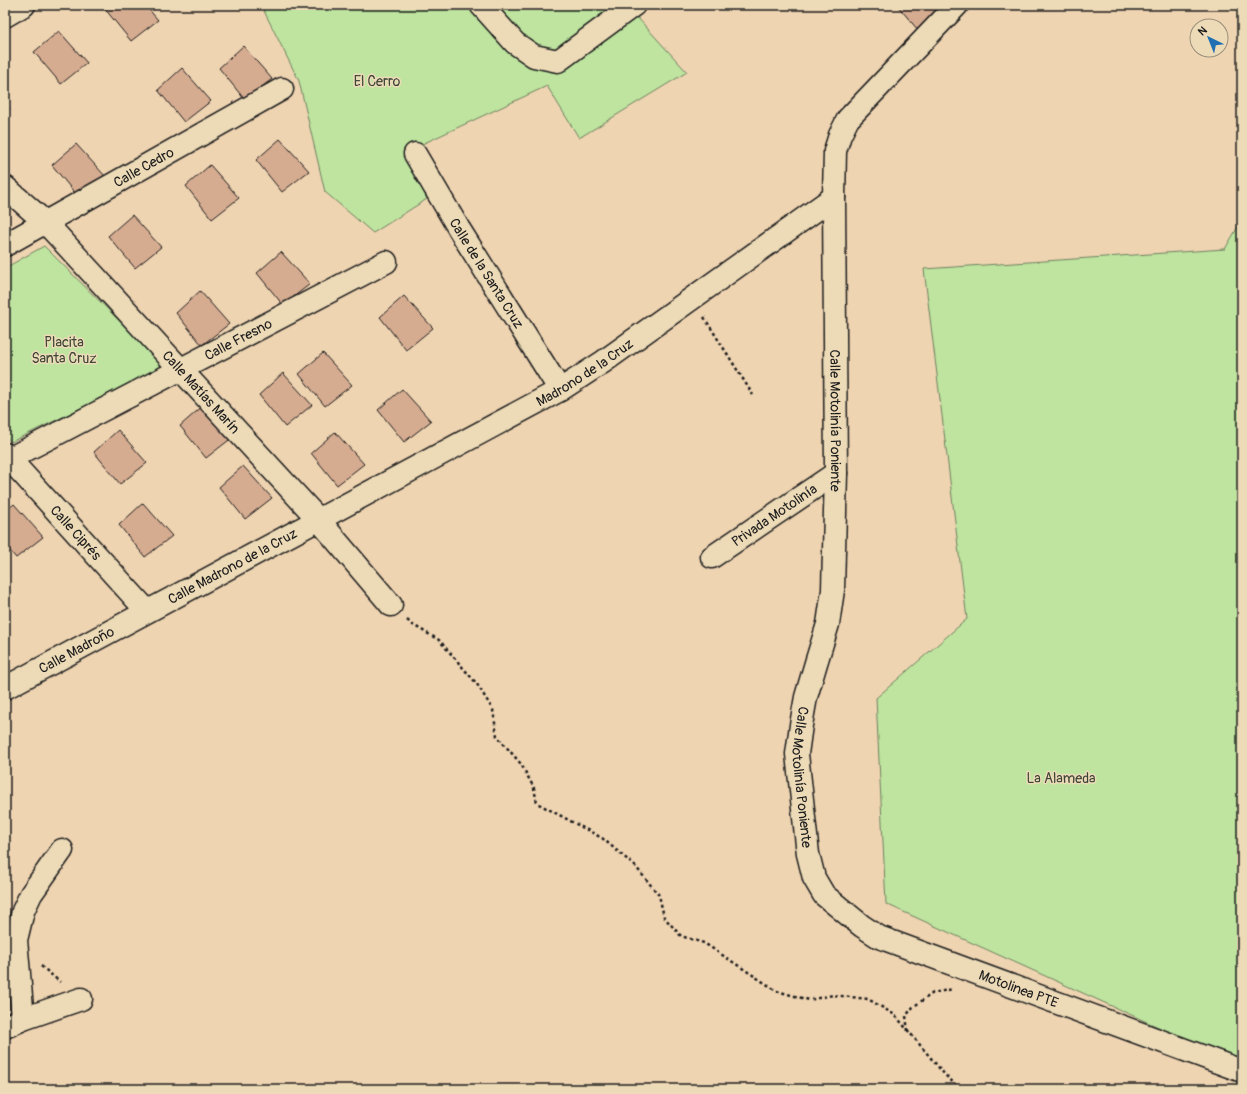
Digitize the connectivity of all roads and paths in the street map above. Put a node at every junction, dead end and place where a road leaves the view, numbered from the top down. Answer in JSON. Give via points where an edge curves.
{"nodes":[{"id":1,"x":24,"y":5,"type":"edge"},
{"id":2,"x":481,"y":5,"type":"edge"},
{"id":3,"x":634,"y":5,"type":"edge"},
{"id":4,"x":957,"y":5,"type":"edge"},
{"id":5,"x":5,"y":16,"type":"edge"},
{"id":6,"x":282,"y":89,"type":"dead end"},
{"id":7,"x":415,"y":154,"type":"dead end"},
{"id":8,"x":5,"y":187,"type":"edge"},
{"id":9,"x":834,"y":197,"type":"junction"},
{"id":10,"x":46,"y":223,"type":"junction"},
{"id":11,"x":5,"y":245,"type":"edge"},
{"id":12,"x":386,"y":262,"type":"dead end"},
{"id":13,"x":692,"y":298,"type":"junction"},
{"id":14,"x":180,"y":369,"type":"junction"},
{"id":15,"x":560,"y":390,"type":"junction"},
{"id":16,"x":752,"y":395,"type":"dead end"},
{"id":17,"x":6,"y":458,"type":"edge"},
{"id":18,"x":836,"y":473,"type":"junction"},
{"id":19,"x":318,"y":519,"type":"junction"},
{"id":20,"x":712,"y":557,"type":"dead end"},
{"id":21,"x":390,"y":605,"type":"joint"},
{"id":22,"x":147,"y":611,"type":"junction"},
{"id":23,"x":5,"y":688,"type":"edge"},
{"id":24,"x":62,"y":850,"type":"dead end"},
{"id":25,"x":814,"y":878,"type":"joint"},
{"id":26,"x":16,"y":940,"type":"junction"},
{"id":27,"x":956,"y":989,"type":"dead end"},
{"id":28,"x":81,"y":999,"type":"joint"},
{"id":29,"x":14,"y":1023,"type":"edge"},
{"id":30,"x":908,"y":1032,"type":"junction"},
{"id":31,"x":1242,"y":1071,"type":"edge"},
{"id":32,"x":956,"y":1085,"type":"dead end"}],
"edges":[{"from":1,"to":5,"type":"street"},
{"from":2,"to":3,"type":"street","via":[[515,43],[534,56],[558,61]]},
{"from":4,"to":9,"type":"street","name":"Calle Motolinía Poniente","via":[[848,119],[835,150]]},
{"from":6,"to":10,"type":"street","name":"Calle Cedro"},
{"from":7,"to":15,"type":"street","name":"Calle de la Santa Cruz"},
{"from":8,"to":10,"type":"street","name":"Calle Matías Marín"},
{"from":9,"to":13,"type":"street","name":"Madrono de la Cruz"},
{"from":9,"to":18,"type":"street","name":"Calle Motolinía Poniente"},
{"from":10,"to":11,"type":"street","name":"Calle Cedro"},
{"from":10,"to":14,"type":"street","name":"Calle Matías Marín"},
{"from":12,"to":14,"type":"street","name":"Calle Fresno"},
{"from":13,"to":15,"type":"street","name":"Madrono de la Cruz"},
{"from":13,"to":16,"type":"path"},
{"from":14,"to":17,"type":"street","name":"Calle Fresno"},
{"from":14,"to":19,"type":"street","name":"Calle Matías Marín"},
{"from":15,"to":19,"type":"street","name":"Madrono de la Cruz"},
{"from":17,"to":22,"type":"street","name":"Calle Ciprés"},
{"from":18,"to":20,"type":"street","name":"Privada Motolinía"},
{"from":18,"to":25,"type":"street","name":"Calle Motolinía Poniente","via":[[833,590],[828,624],[806,697],[798,754],[808,854]]},
{"from":19,"to":21,"type":"street","name":"Calle Matías Marín"},
{"from":19,"to":22,"type":"street","name":"Calle Madrono de la Cruz"},
{"from":21,"to":30,"type":"path","via":[[413,625],[439,640],[477,684],[493,710],[497,736],[521,764],[534,788],[537,803],[602,838],[635,866],[659,895],[664,917],[681,936],[704,943],[777,991],[809,1000],[833,995],[868,999],[895,1015]]},
{"from":22,"to":23,"type":"street","name":"Calle Madroño"},
{"from":24,"to":26,"type":"street","via":[[31,894],[23,911]]},
{"from":25,"to":31,"type":"street","name":"Motolinea PTE","via":[[824,895],[879,937]]},
{"from":26,"to":28,"type":"path","via":[[24,952]]},
{"from":26,"to":29,"type":"street"},
{"from":27,"to":30,"type":"path","via":[[933,993],[913,1007],[906,1016]]},
{"from":28,"to":29,"type":"street"},
{"from":30,"to":32,"type":"path"}]}
